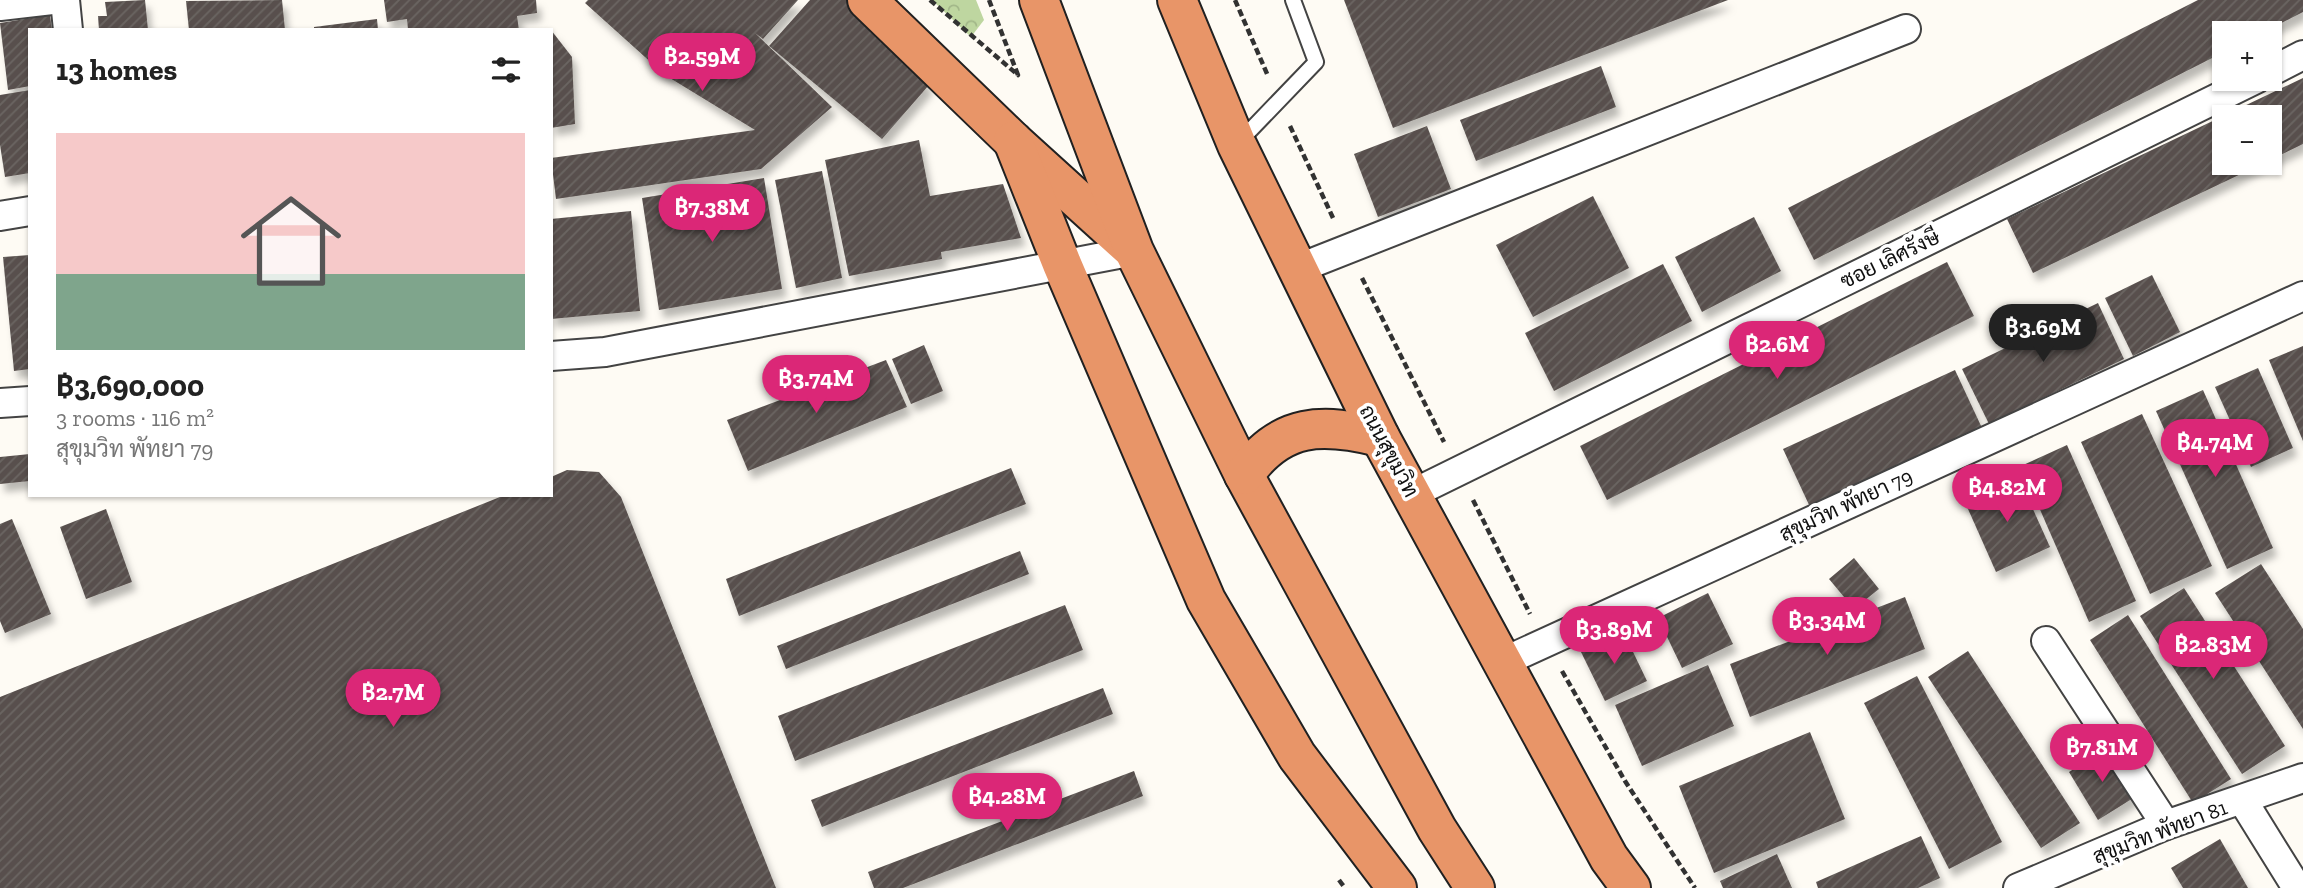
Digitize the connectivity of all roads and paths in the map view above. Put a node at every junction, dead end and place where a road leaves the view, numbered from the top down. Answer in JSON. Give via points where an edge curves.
{"nodes":[{"id":1,"x":52,"y":0,"type":"edge"},
{"id":2,"x":65,"y":0,"type":"edge"},
{"id":3,"x":867,"y":0,"type":"edge"},
{"id":4,"x":930,"y":0,"type":"edge"},
{"id":5,"x":989,"y":0,"type":"edge"},
{"id":6,"x":1040,"y":0,"type":"edge"},
{"id":7,"x":1177,"y":0,"type":"edge"},
{"id":8,"x":1293,"y":0,"type":"edge"},
{"id":9,"x":0,"y":6,"type":"edge"},
{"id":10,"x":68,"y":28,"type":"edge"},
{"id":11,"x":1906,"y":29,"type":"dead end"},
{"id":12,"x":2303,"y":55,"type":"edge"},
{"id":13,"x":2282,"y":66,"type":"edge"},
{"id":14,"x":2232,"y":91,"type":"edge"},
{"id":15,"x":1013,"y":141,"type":"junction"},
{"id":16,"x":1237,"y":145,"type":"junction"},
{"id":17,"x":28,"y":211,"type":"edge"},
{"id":18,"x":0,"y":216,"type":"edge"},
{"id":19,"x":1134,"y":251,"type":"junction"},
{"id":20,"x":1062,"y":264,"type":"junction"},
{"id":21,"x":1297,"y":269,"type":"junction"},
{"id":22,"x":2303,"y":296,"type":"edge"},
{"id":23,"x":553,"y":356,"type":"edge"},
{"id":24,"x":28,"y":401,"type":"edge"},
{"id":25,"x":0,"y":403,"type":"edge"},
{"id":26,"x":1381,"y":437,"type":"junction"},
{"id":27,"x":1244,"y":475,"type":"junction"},
{"id":28,"x":1412,"y":494,"type":"junction"},
{"id":29,"x":2046,"y":641,"type":"dead end"},
{"id":30,"x":1503,"y":662,"type":"junction"},
{"id":31,"x":2303,"y":778,"type":"edge"},
{"id":32,"x":2243,"y":800,"type":"junction"},
{"id":33,"x":2165,"y":825,"type":"junction"},
{"id":34,"x":1339,"y":880,"type":"dead end"},
{"id":35,"x":2026,"y":887,"type":"edge"},
{"id":36,"x":1345,"y":888,"type":"edge"},
{"id":37,"x":1397,"y":888,"type":"edge"},
{"id":38,"x":1475,"y":888,"type":"edge"},
{"id":39,"x":1630,"y":888,"type":"edge"},
{"id":40,"x":2297,"y":888,"type":"edge"}],
"edges":[{"from":1,"to":9,"type":"street"},
{"from":2,"to":10,"type":"street"},
{"from":3,"to":15,"type":"highway"},
{"from":4,"to":5,"type":"path","via":[[1018,75]]},
{"from":6,"to":19,"type":"highway"},
{"from":7,"to":16,"type":"highway","name":"ถนนสุขุมวิท"},
{"from":8,"to":16,"type":"lane","via":[[1316,62]]},
{"from":11,"to":21,"type":"street"},
{"from":12,"to":13,"type":"street"},
{"from":14,"to":28,"type":"street","name":"ซอย เลิศรังษี"},
{"from":15,"to":19,"type":"highway"},
{"from":15,"to":20,"type":"highway"},
{"from":16,"to":21,"type":"highway","name":"ถนนสุขุมวิท"},
{"from":17,"to":18,"type":"street"},
{"from":19,"to":20,"type":"street"},
{"from":19,"to":27,"type":"highway"},
{"from":20,"to":23,"type":"street","via":[[605,352]]},
{"from":20,"to":37,"type":"highway","via":[[1206,600],[1297,756]]},
{"from":21,"to":26,"type":"highway","name":"ถนนสุขุมวิท"},
{"from":22,"to":30,"type":"street","name":"สุขุมวิท พัทยา 79"},
{"from":24,"to":25,"type":"street"},
{"from":26,"to":27,"type":"highway","via":[[1338,427],[1312,429],[1283,438],[1257,456]]},
{"from":26,"to":28,"type":"highway","name":"ถนนสุขุมวิท"},
{"from":27,"to":38,"type":"highway","via":[[1437,829]]},
{"from":28,"to":30,"type":"highway","name":"ถนนสุขุมวิท"},
{"from":29,"to":33,"type":"street"},
{"from":30,"to":39,"type":"highway","name":"ถนนสุขุมวิท","via":[[1609,858]]},
{"from":31,"to":32,"type":"street","name":"สุขุมวิท พัทยา 81"},
{"from":32,"to":33,"type":"street","name":"สุขุมวิท พัทยา 81"},
{"from":32,"to":40,"type":"street"},
{"from":33,"to":35,"type":"street","name":"สุขุมวิท พัทยา 81"},
{"from":34,"to":36,"type":"path"}]}
